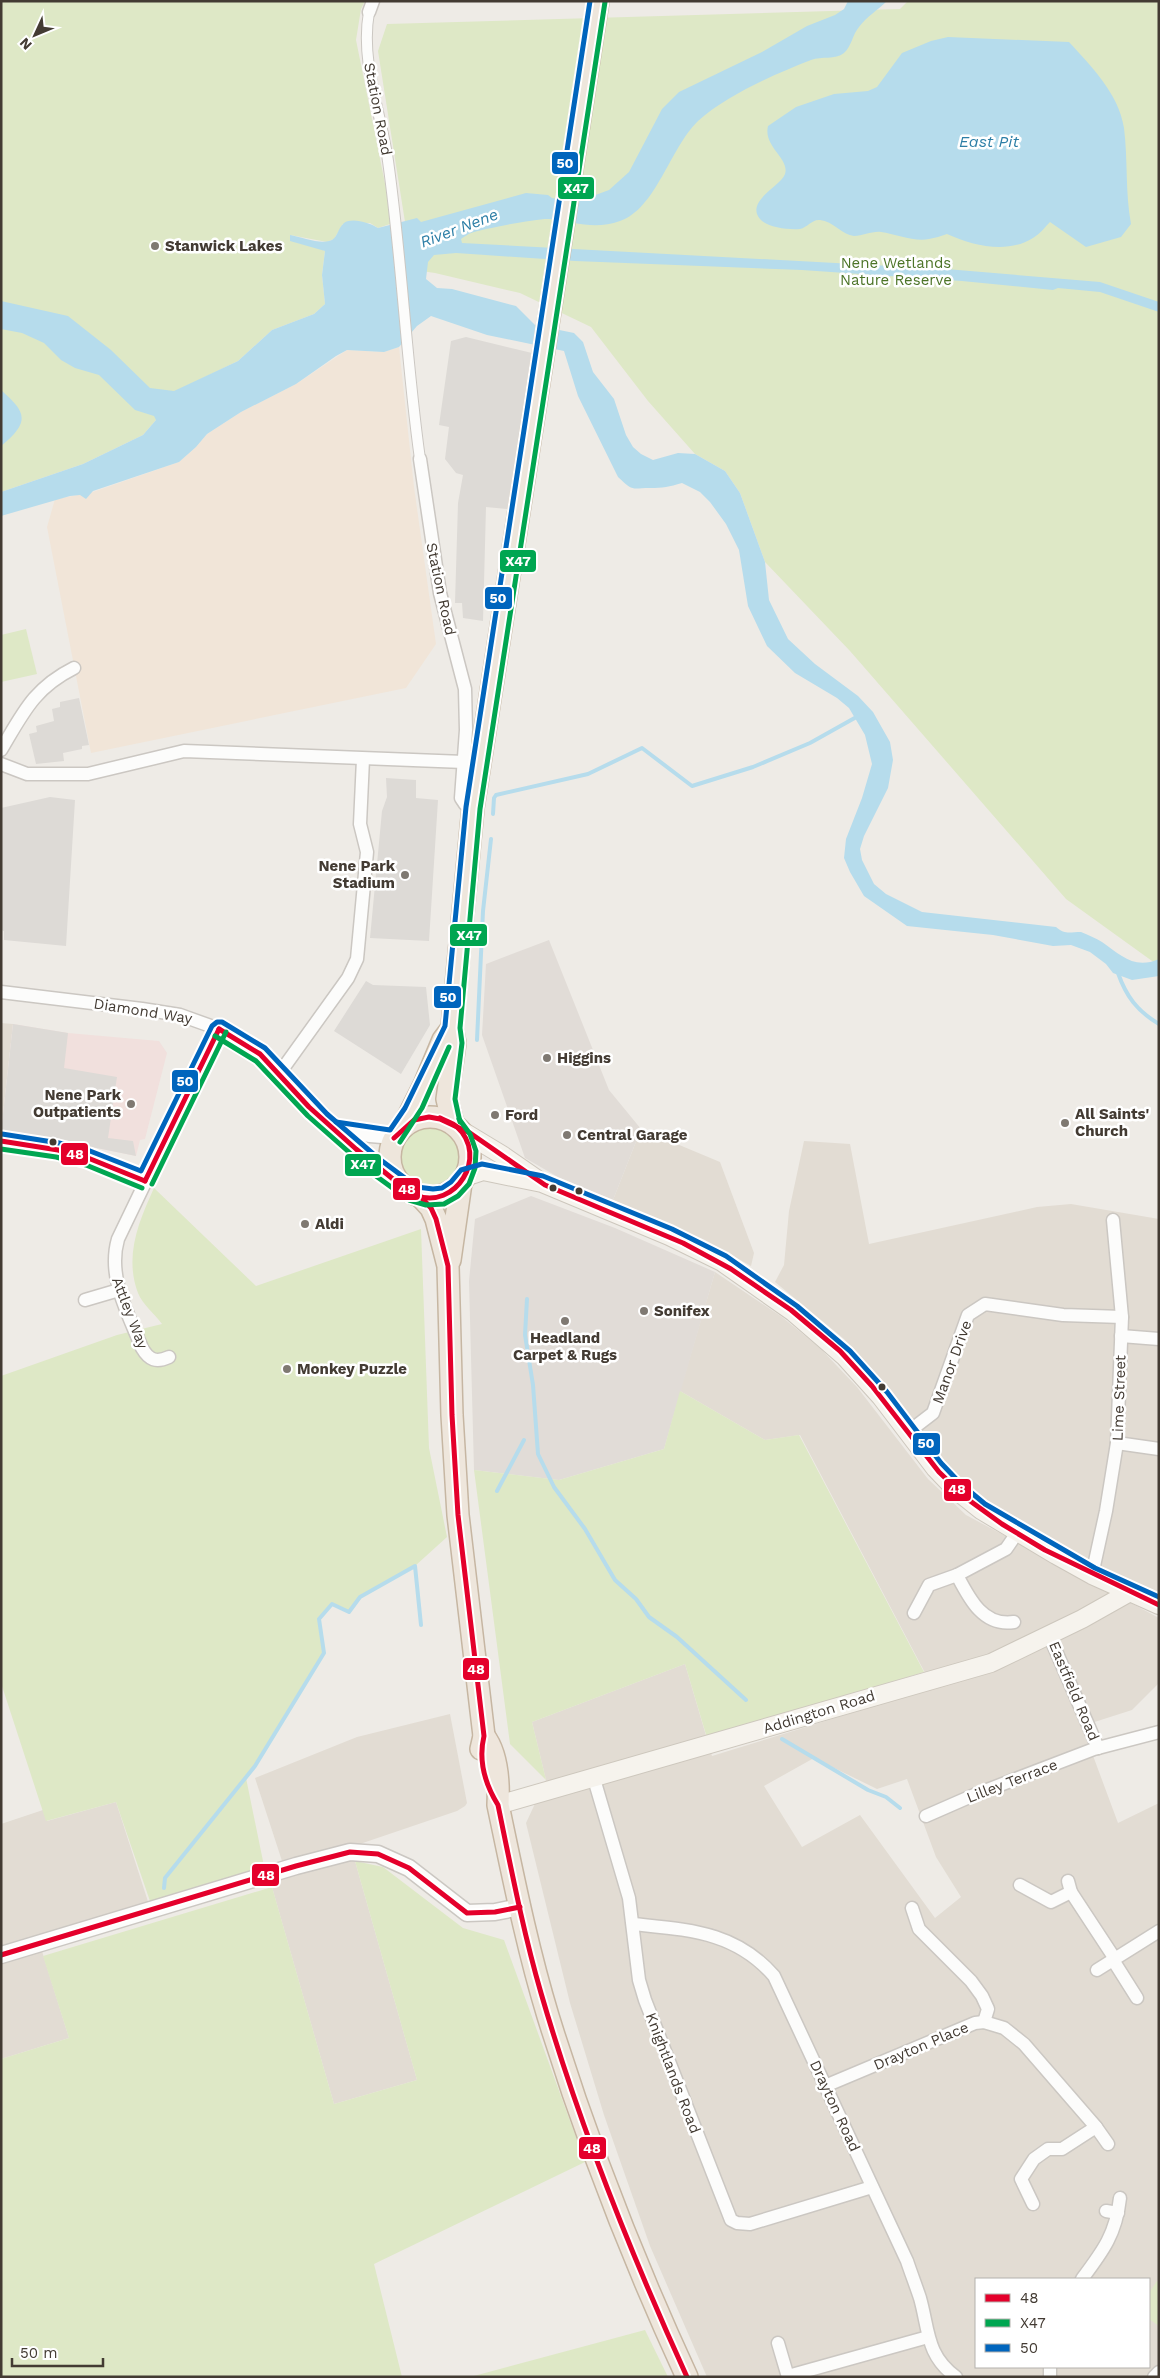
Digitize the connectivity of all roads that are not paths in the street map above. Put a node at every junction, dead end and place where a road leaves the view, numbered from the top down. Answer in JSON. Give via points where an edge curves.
{"nodes":[{"id":1,"x":598,"y":1,"type":"edge"},
{"id":2,"x":371,"y":7,"type":"edge"},
{"id":3,"x":420,"y":459,"type":"joint"},
{"id":4,"x":74,"y":668,"type":"dead end"},
{"id":5,"x":1,"y":750,"type":"edge"},
{"id":6,"x":363,"y":759,"type":"junction"},
{"id":7,"x":464,"y":762,"type":"junction"},
{"id":8,"x":1,"y":764,"type":"edge"},
{"id":9,"x":473,"y":808,"type":"junction"},
{"id":10,"x":1,"y":992,"type":"edge"},
{"id":11,"x":219,"y":1028,"type":"junction"},
{"id":12,"x":452,"y":1028,"type":"junction"},
{"id":13,"x":279,"y":1074,"type":"junction"},
{"id":14,"x":456,"y":1126,"type":"junction"},
{"id":15,"x":335,"y":1129,"type":"junction"},
{"id":16,"x":399,"y":1132,"type":"junction"},
{"id":17,"x":1,"y":1140,"type":"edge"},
{"id":18,"x":463,"y":1180,"type":"junction"},
{"id":19,"x":145,"y":1181,"type":"junction"},
{"id":20,"x":542,"y":1183,"type":"junction"},
{"id":21,"x":400,"y":1184,"type":"junction"},
{"id":22,"x":420,"y":1196,"type":"junction"},
{"id":23,"x":1113,"y":1220,"type":"dead end"},
{"id":24,"x":448,"y":1266,"type":"junction"},
{"id":25,"x":119,"y":1290,"type":"junction"},
{"id":26,"x":84,"y":1300,"type":"dead end"},
{"id":27,"x":1122,"y":1317,"type":"junction"},
{"id":28,"x":1121,"y":1336,"type":"junction"},
{"id":29,"x":1159,"y":1339,"type":"edge"},
{"id":30,"x":169,"y":1357,"type":"dead end"},
{"id":31,"x":907,"y":1433,"type":"junction"},
{"id":32,"x":1118,"y":1443,"type":"junction"},
{"id":33,"x":1159,"y":1449,"type":"edge"},
{"id":34,"x":1017,"y":1533,"type":"junction"},
{"id":35,"x":1092,"y":1574,"type":"junction"},
{"id":36,"x":957,"y":1575,"type":"junction"},
{"id":37,"x":1130,"y":1592,"type":"junction"},
{"id":38,"x":1159,"y":1605,"type":"edge"},
{"id":39,"x":914,"y":1613,"type":"dead end"},
{"id":40,"x":1014,"y":1622,"type":"dead end"},
{"id":41,"x":1049,"y":1635,"type":"junction"},
{"id":42,"x":1159,"y":1732,"type":"edge"},
{"id":43,"x":1098,"y":1748,"type":"junction"},
{"id":44,"x":594,"y":1778,"type":"junction"},
{"id":45,"x":498,"y":1805,"type":"junction"},
{"id":46,"x":926,"y":1816,"type":"dead end"},
{"id":47,"x":1020,"y":1885,"type":"dead end"},
{"id":48,"x":520,"y":1907,"type":"junction"},
{"id":49,"x":912,"y":1908,"type":"dead end"},
{"id":50,"x":633,"y":1924,"type":"junction"},
{"id":51,"x":1159,"y":1932,"type":"edge"},
{"id":52,"x":1,"y":1955,"type":"edge"},
{"id":53,"x":1114,"y":1959,"type":"junction"},
{"id":54,"x":1097,"y":1970,"type":"dead end"},
{"id":55,"x":1137,"y":1998,"type":"dead end"},
{"id":56,"x":984,"y":2022,"type":"junction"},
{"id":57,"x":825,"y":2086,"type":"junction"},
{"id":58,"x":1096,"y":2127,"type":"junction"},
{"id":59,"x":1108,"y":2144,"type":"dead end"},
{"id":60,"x":872,"y":2187,"type":"junction"},
{"id":61,"x":1120,"y":2198,"type":"dead end"},
{"id":62,"x":1033,"y":2204,"type":"dead end"},
{"id":63,"x":1083,"y":2278,"type":"edge"},
{"id":64,"x":928,"y":2337,"type":"junction"},
{"id":65,"x":778,"y":2343,"type":"dead end"},
{"id":66,"x":1159,"y":2372,"type":"edge"},
{"id":67,"x":788,"y":2376,"type":"edge"},
{"id":68,"x":687,"y":2377,"type":"edge"},
{"id":69,"x":956,"y":2377,"type":"edge"},
{"id":70,"x":1154,"y":2377,"type":"edge"}],
"edges":[{"from":1,"to":9,"type":"highway"},
{"from":2,"to":3,"type":"street","name":"Station Road","via":[[366,45],[388,159],[407,364]]},
{"from":3,"to":7,"type":"street","name":"Station Road","via":[[440,593],[465,689]]},
{"from":4,"to":5,"type":"street","via":[[54,678],[39,692]]},
{"from":6,"to":7,"type":"street"},
{"from":6,"to":8,"type":"street","via":[[184,751],[88,774],[59,775],[27,774]]},
{"from":6,"to":13,"type":"street","via":[[360,824],[367,852],[358,959],[348,978]]},
{"from":7,"to":9,"type":"street","name":"Station Road","via":[[461,798]]},
{"from":9,"to":12,"type":"highway"},
{"from":10,"to":11,"type":"street","name":"Diamond Way","via":[[142,1008],[180,1015]]},
{"from":11,"to":13,"type":"street","name":"Diamond Way","via":[[260,1054]]},
{"from":11,"to":19,"type":"street","name":"Attley Way"},
{"from":12,"to":14,"type":"highway","via":[[455,1043],[447,1099]]},
{"from":12,"to":16,"type":"highway"},
{"from":13,"to":15,"type":"street","name":"Diamond Way"},
{"from":14,"to":16,"type":"highway","via":[[430,1117],[413,1120]]},
{"from":14,"to":18,"type":"highway","via":[[470,1152],[470,1165]]},
{"from":14,"to":20,"type":"main road"},
{"from":15,"to":16,"type":"street","via":[[370,1136]]},
{"from":15,"to":21,"type":"street","name":"Diamond Way"},
{"from":16,"to":21,"type":"highway","via":[[389,1158],[392,1172]]},
{"from":17,"to":19,"type":"street","via":[[88,1158]]},
{"from":18,"to":20,"type":"main road","via":[[483,1171]]},
{"from":18,"to":22,"type":"highway","via":[[445,1195],[433,1198]]},
{"from":18,"to":24,"type":"highway"},
{"from":19,"to":25,"type":"street","name":"Attley Way","via":[[113,1255]]},
{"from":20,"to":31,"type":"main road","via":[[669,1236],[747,1278],[845,1357],[881,1397]]},
{"from":21,"to":22,"type":"highway"},
{"from":22,"to":24,"type":"highway","via":[[436,1219]]},
{"from":23,"to":27,"type":"street","name":"Lime Street"},
{"from":24,"to":45,"type":"highway","via":[[458,1515],[484,1736],[481,1747],[488,1790]]},
{"from":25,"to":26,"type":"street"},
{"from":25,"to":30,"type":"street","name":"Attley Way","via":[[146,1356],[153,1360]]},
{"from":27,"to":28,"type":"street","name":"Lime Street"},
{"from":27,"to":31,"type":"street","name":"Manor Drive","via":[[1063,1315],[985,1304],[968,1315],[933,1413]]},
{"from":28,"to":29,"type":"street"},
{"from":28,"to":32,"type":"street","name":"Lime Street"},
{"from":31,"to":34,"type":"main road","via":[[956,1490]]},
{"from":32,"to":33,"type":"street"},
{"from":32,"to":35,"type":"street","name":"Lime Street"},
{"from":34,"to":35,"type":"main road"},
{"from":34,"to":36,"type":"street","via":[[1006,1549]]},
{"from":35,"to":37,"type":"main road"},
{"from":36,"to":39,"type":"street","via":[[929,1585]]},
{"from":36,"to":40,"type":"street","via":[[973,1605],[985,1616],[1004,1624]]},
{"from":37,"to":38,"type":"main road"},
{"from":37,"to":41,"type":"main road","name":"Addington Road"},
{"from":41,"to":43,"type":"street","name":"Eastfield Road"},
{"from":41,"to":44,"type":"main road","name":"Addington Road","via":[[991,1663]]},
{"from":42,"to":43,"type":"street","name":"Lilley Terrace"},
{"from":43,"to":46,"type":"street","name":"Lilley Terrace"},
{"from":44,"to":45,"type":"main road","name":"Addington Road"},
{"from":44,"to":50,"type":"street","name":"Knightlands Road","via":[[629,1898]]},
{"from":45,"to":48,"type":"highway"},
{"from":47,"to":53,"type":"street","via":[[1051,1902],[1069,1887]]},
{"from":48,"to":52,"type":"street","via":[[467,1913],[409,1868],[378,1854],[350,1852]]},
{"from":48,"to":68,"type":"highway","via":[[548,2015],[583,2119],[660,2320]]},
{"from":49,"to":56,"type":"street","via":[[919,1928],[982,1996],[988,2010]]},
{"from":50,"to":57,"type":"street","name":"Drayton Road","via":[[718,1937],[760,1960],[774,1976]]},
{"from":50,"to":60,"type":"street","name":"Knightlands Road","via":[[636,1960],[645,2000],[731,2220],[737,2224],[750,2224]]},
{"from":51,"to":53,"type":"street"},
{"from":53,"to":54,"type":"street"},
{"from":53,"to":55,"type":"street"},
{"from":56,"to":57,"type":"street","name":"Drayton Place"},
{"from":56,"to":58,"type":"street","name":"Drayton Place","via":[[1004,2028],[1024,2044]]},
{"from":57,"to":60,"type":"street","name":"Drayton Road"},
{"from":58,"to":59,"type":"street","name":"Drayton Place"},
{"from":58,"to":62,"type":"street","via":[[1062,2149],[1048,2149],[1034,2159],[1020,2179]]},
{"from":60,"to":64,"type":"street","name":"Drayton Road","via":[[907,2261]]},
{"from":61,"to":63,"type":"street","via":[[1112,2212],[1110,2240]]},
{"from":64,"to":67,"type":"street"},
{"from":64,"to":69,"type":"street","name":"Drayton Road","via":[[943,2367]]},
{"from":65,"to":67,"type":"street"},
{"from":66,"to":70,"type":"street"}]}
